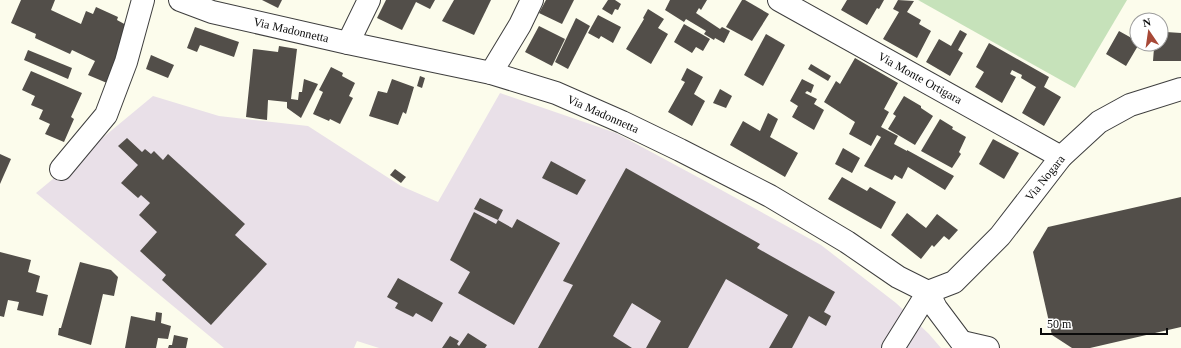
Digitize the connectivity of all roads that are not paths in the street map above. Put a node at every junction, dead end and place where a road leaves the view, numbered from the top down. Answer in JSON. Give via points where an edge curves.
{"nodes":[{"id":1,"x":143,"y":0,"type":"edge"},
{"id":2,"x":180,"y":0,"type":"edge"},
{"id":3,"x":369,"y":0,"type":"edge"},
{"id":4,"x":532,"y":0,"type":"edge"},
{"id":5,"x":779,"y":0,"type":"edge"},
{"id":6,"x":215,"y":6,"type":"edge"},
{"id":7,"x":348,"y":43,"type":"junction"},
{"id":8,"x":491,"y":73,"type":"junction"},
{"id":9,"x":1181,"y":89,"type":"edge"},
{"id":10,"x":1061,"y":157,"type":"junction"},
{"id":11,"x":61,"y":169,"type":"dead end"},
{"id":12,"x":928,"y":292,"type":"junction"},
{"id":13,"x":964,"y":345,"type":"edge"},
{"id":14,"x":894,"y":348,"type":"edge"},
{"id":15,"x":988,"y":348,"type":"edge"}],
"edges":[{"from":1,"to":11,"type":"street","via":[[126,62],[106,115]]},
{"from":2,"to":6,"type":"street","name":"Via Madonnetta"},
{"from":3,"to":7,"type":"street"},
{"from":4,"to":8,"type":"street"},
{"from":5,"to":10,"type":"street","name":"Via Monte Ortigara"},
{"from":6,"to":7,"type":"street","name":"Via Madonnetta"},
{"from":7,"to":8,"type":"street","name":"Via Madonnetta"},
{"from":8,"to":12,"type":"street","name":"Via Madonnetta","via":[[556,93],[680,150],[770,196],[847,242],[898,277]]},
{"from":9,"to":10,"type":"street","name":"Via Nogara","via":[[1130,105],[1098,122]]},
{"from":10,"to":12,"type":"street","name":"Via Nogara","via":[[1000,236],[954,282]]},
{"from":12,"to":13,"type":"street","via":[[936,308]]},
{"from":12,"to":14,"type":"street"},
{"from":13,"to":15,"type":"street"}]}
